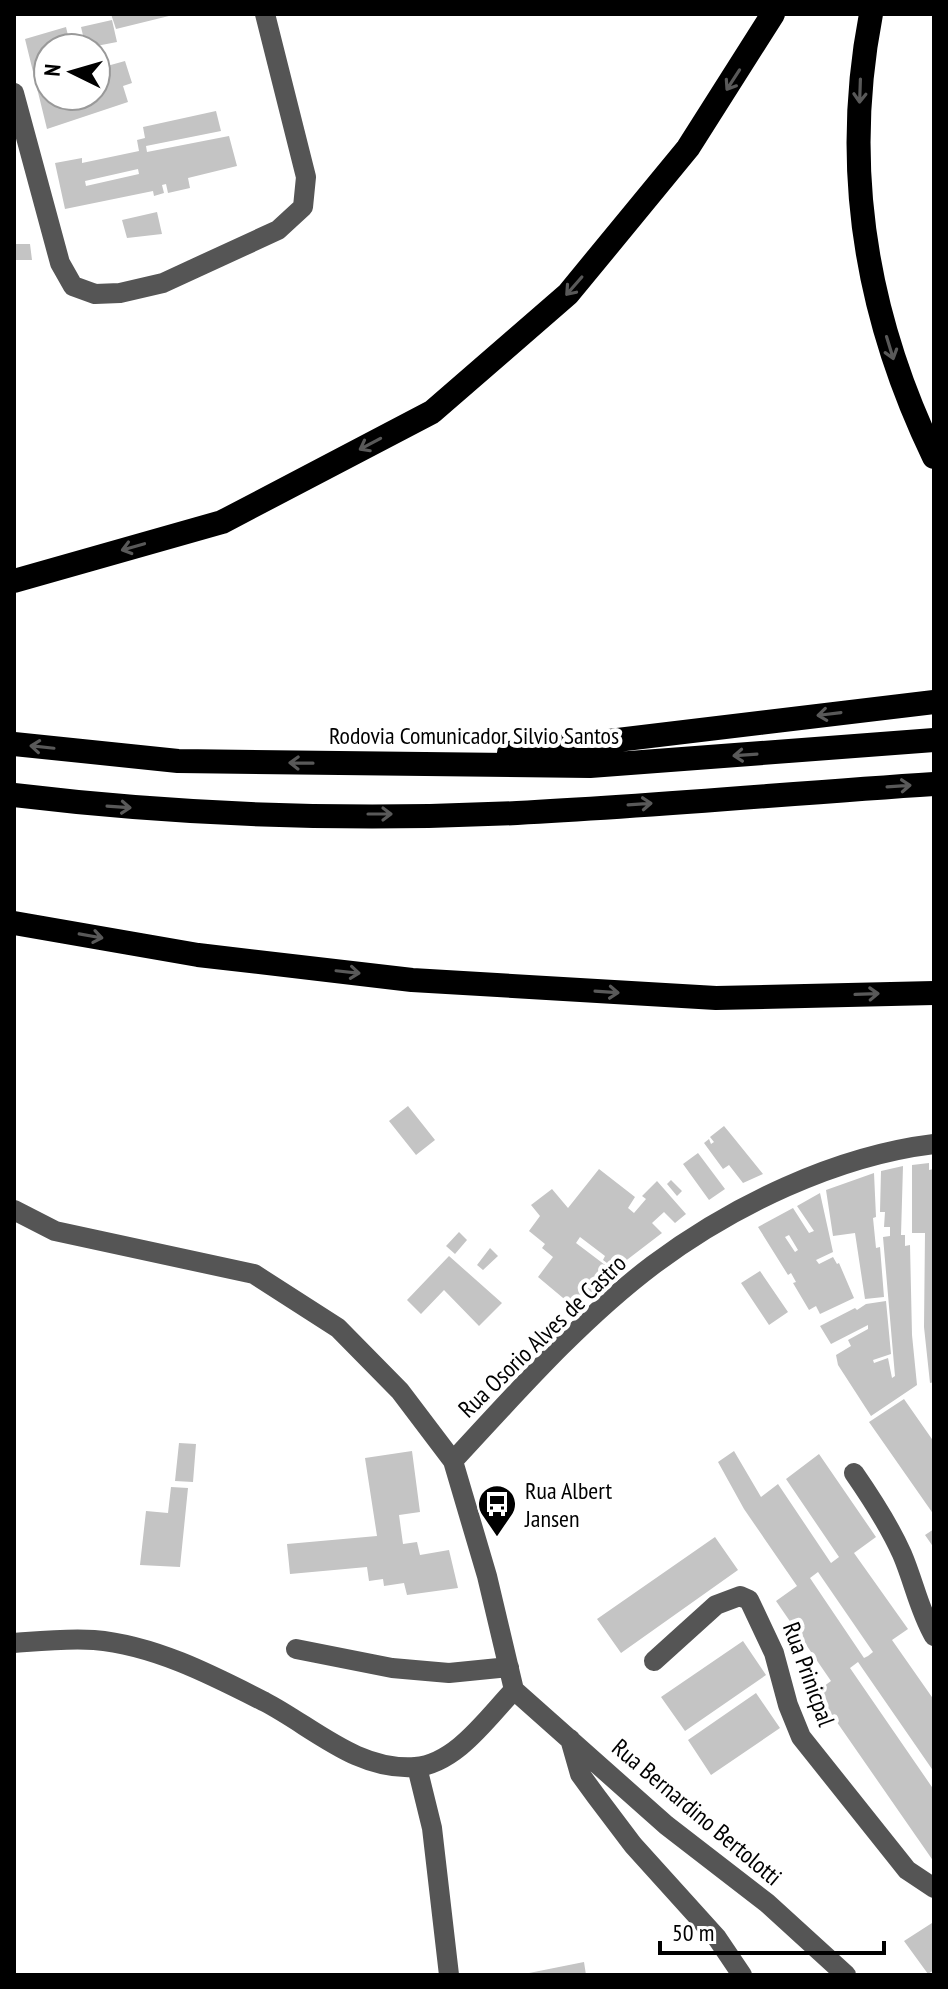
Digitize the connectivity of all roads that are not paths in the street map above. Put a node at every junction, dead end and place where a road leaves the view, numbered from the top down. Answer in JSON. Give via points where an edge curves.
{"nodes":[{"id":1,"x":265,"y":14,"type":"edge"},
{"id":2,"x":773,"y":14,"type":"edge"},
{"id":3,"x":871,"y":14,"type":"edge"},
{"id":4,"x":14,"y":93,"type":"edge"},
{"id":5,"x":934,"y":457,"type":"edge"},
{"id":6,"x":14,"y":581,"type":"edge"},
{"id":7,"x":934,"y":702,"type":"edge"},
{"id":8,"x":934,"y":740,"type":"edge"},
{"id":9,"x":14,"y":744,"type":"edge"},
{"id":10,"x":407,"y":765,"type":"junction"},
{"id":11,"x":934,"y":784,"type":"edge"},
{"id":12,"x":14,"y":795,"type":"edge"},
{"id":13,"x":14,"y":923,"type":"edge"},
{"id":14,"x":934,"y":993,"type":"edge"},
{"id":15,"x":934,"y":1144,"type":"edge"},
{"id":16,"x":14,"y":1210,"type":"edge"},
{"id":17,"x":453,"y":1461,"type":"junction"},
{"id":18,"x":854,"y":1473,"type":"dead end"},
{"id":19,"x":934,"y":1636,"type":"edge"},
{"id":20,"x":14,"y":1643,"type":"edge"},
{"id":21,"x":296,"y":1649,"type":"dead end"},
{"id":22,"x":654,"y":1661,"type":"dead end"},
{"id":23,"x":509,"y":1667,"type":"junction"},
{"id":24,"x":514,"y":1690,"type":"junction"},
{"id":25,"x":570,"y":1739,"type":"junction"},
{"id":26,"x":417,"y":1767,"type":"junction"},
{"id":27,"x":934,"y":1888,"type":"edge"},
{"id":28,"x":449,"y":1975,"type":"edge"},
{"id":29,"x":742,"y":1975,"type":"edge"},
{"id":30,"x":846,"y":1975,"type":"edge"}],
"edges":[{"from":1,"to":4,"type":"street","via":[[306,177],[303,207],[278,230],[163,283],[95,294],[73,286],[60,263]]},
{"from":2,"to":6,"type":"highway","one_way":true,"via":[[688,148],[568,294],[432,412],[222,522]]},
{"from":3,"to":5,"type":"highway","one_way":true,"via":[[861,66],[858,188],[876,303],[904,395]]},
{"from":7,"to":10,"type":"highway","one_way":true},
{"from":8,"to":10,"type":"highway","name":"Rodovia Comunicador Silvio Santos","one_way":true,"via":[[590,766]]},
{"from":10,"to":9,"type":"highway","name":"Rodovia Comunicador Silvio Santos","one_way":true,"via":[[178,761]]},
{"from":12,"to":11,"type":"highway","one_way":true,"via":[[114,807],[302,814],[499,813]]},
{"from":13,"to":14,"type":"highway","one_way":true,"via":[[198,955],[412,980],[716,998]]},
{"from":15,"to":17,"type":"street","name":"Rua Osorio Alves de Castro","via":[[893,1149],[818,1174],[738,1212],[653,1265],[549,1358]]},
{"from":16,"to":17,"type":"street","via":[[55,1231],[254,1274],[338,1328],[400,1391]]},
{"from":17,"to":23,"type":"street"},
{"from":18,"to":19,"type":"street","via":[[884,1516]]},
{"from":20,"to":26,"type":"street","via":[[94,1640],[142,1649],[269,1704],[332,1745],[380,1763]]},
{"from":21,"to":23,"type":"street","via":[[449,1673]]},
{"from":22,"to":27,"type":"street","name":"Rua Prinicpal","via":[[716,1605],[740,1596],[749,1600],[774,1653],[801,1737],[907,1870]]},
{"from":23,"to":24,"type":"street"},
{"from":24,"to":25,"type":"street","name":"Rua Bernardino Bertolotti"},
{"from":24,"to":26,"type":"street","via":[[455,1751]]},
{"from":25,"to":29,"type":"street","via":[[588,1785]]},
{"from":25,"to":30,"type":"street","name":"Rua Bernardino Bertolotti"},
{"from":26,"to":28,"type":"street","via":[[432,1828]]}]}
